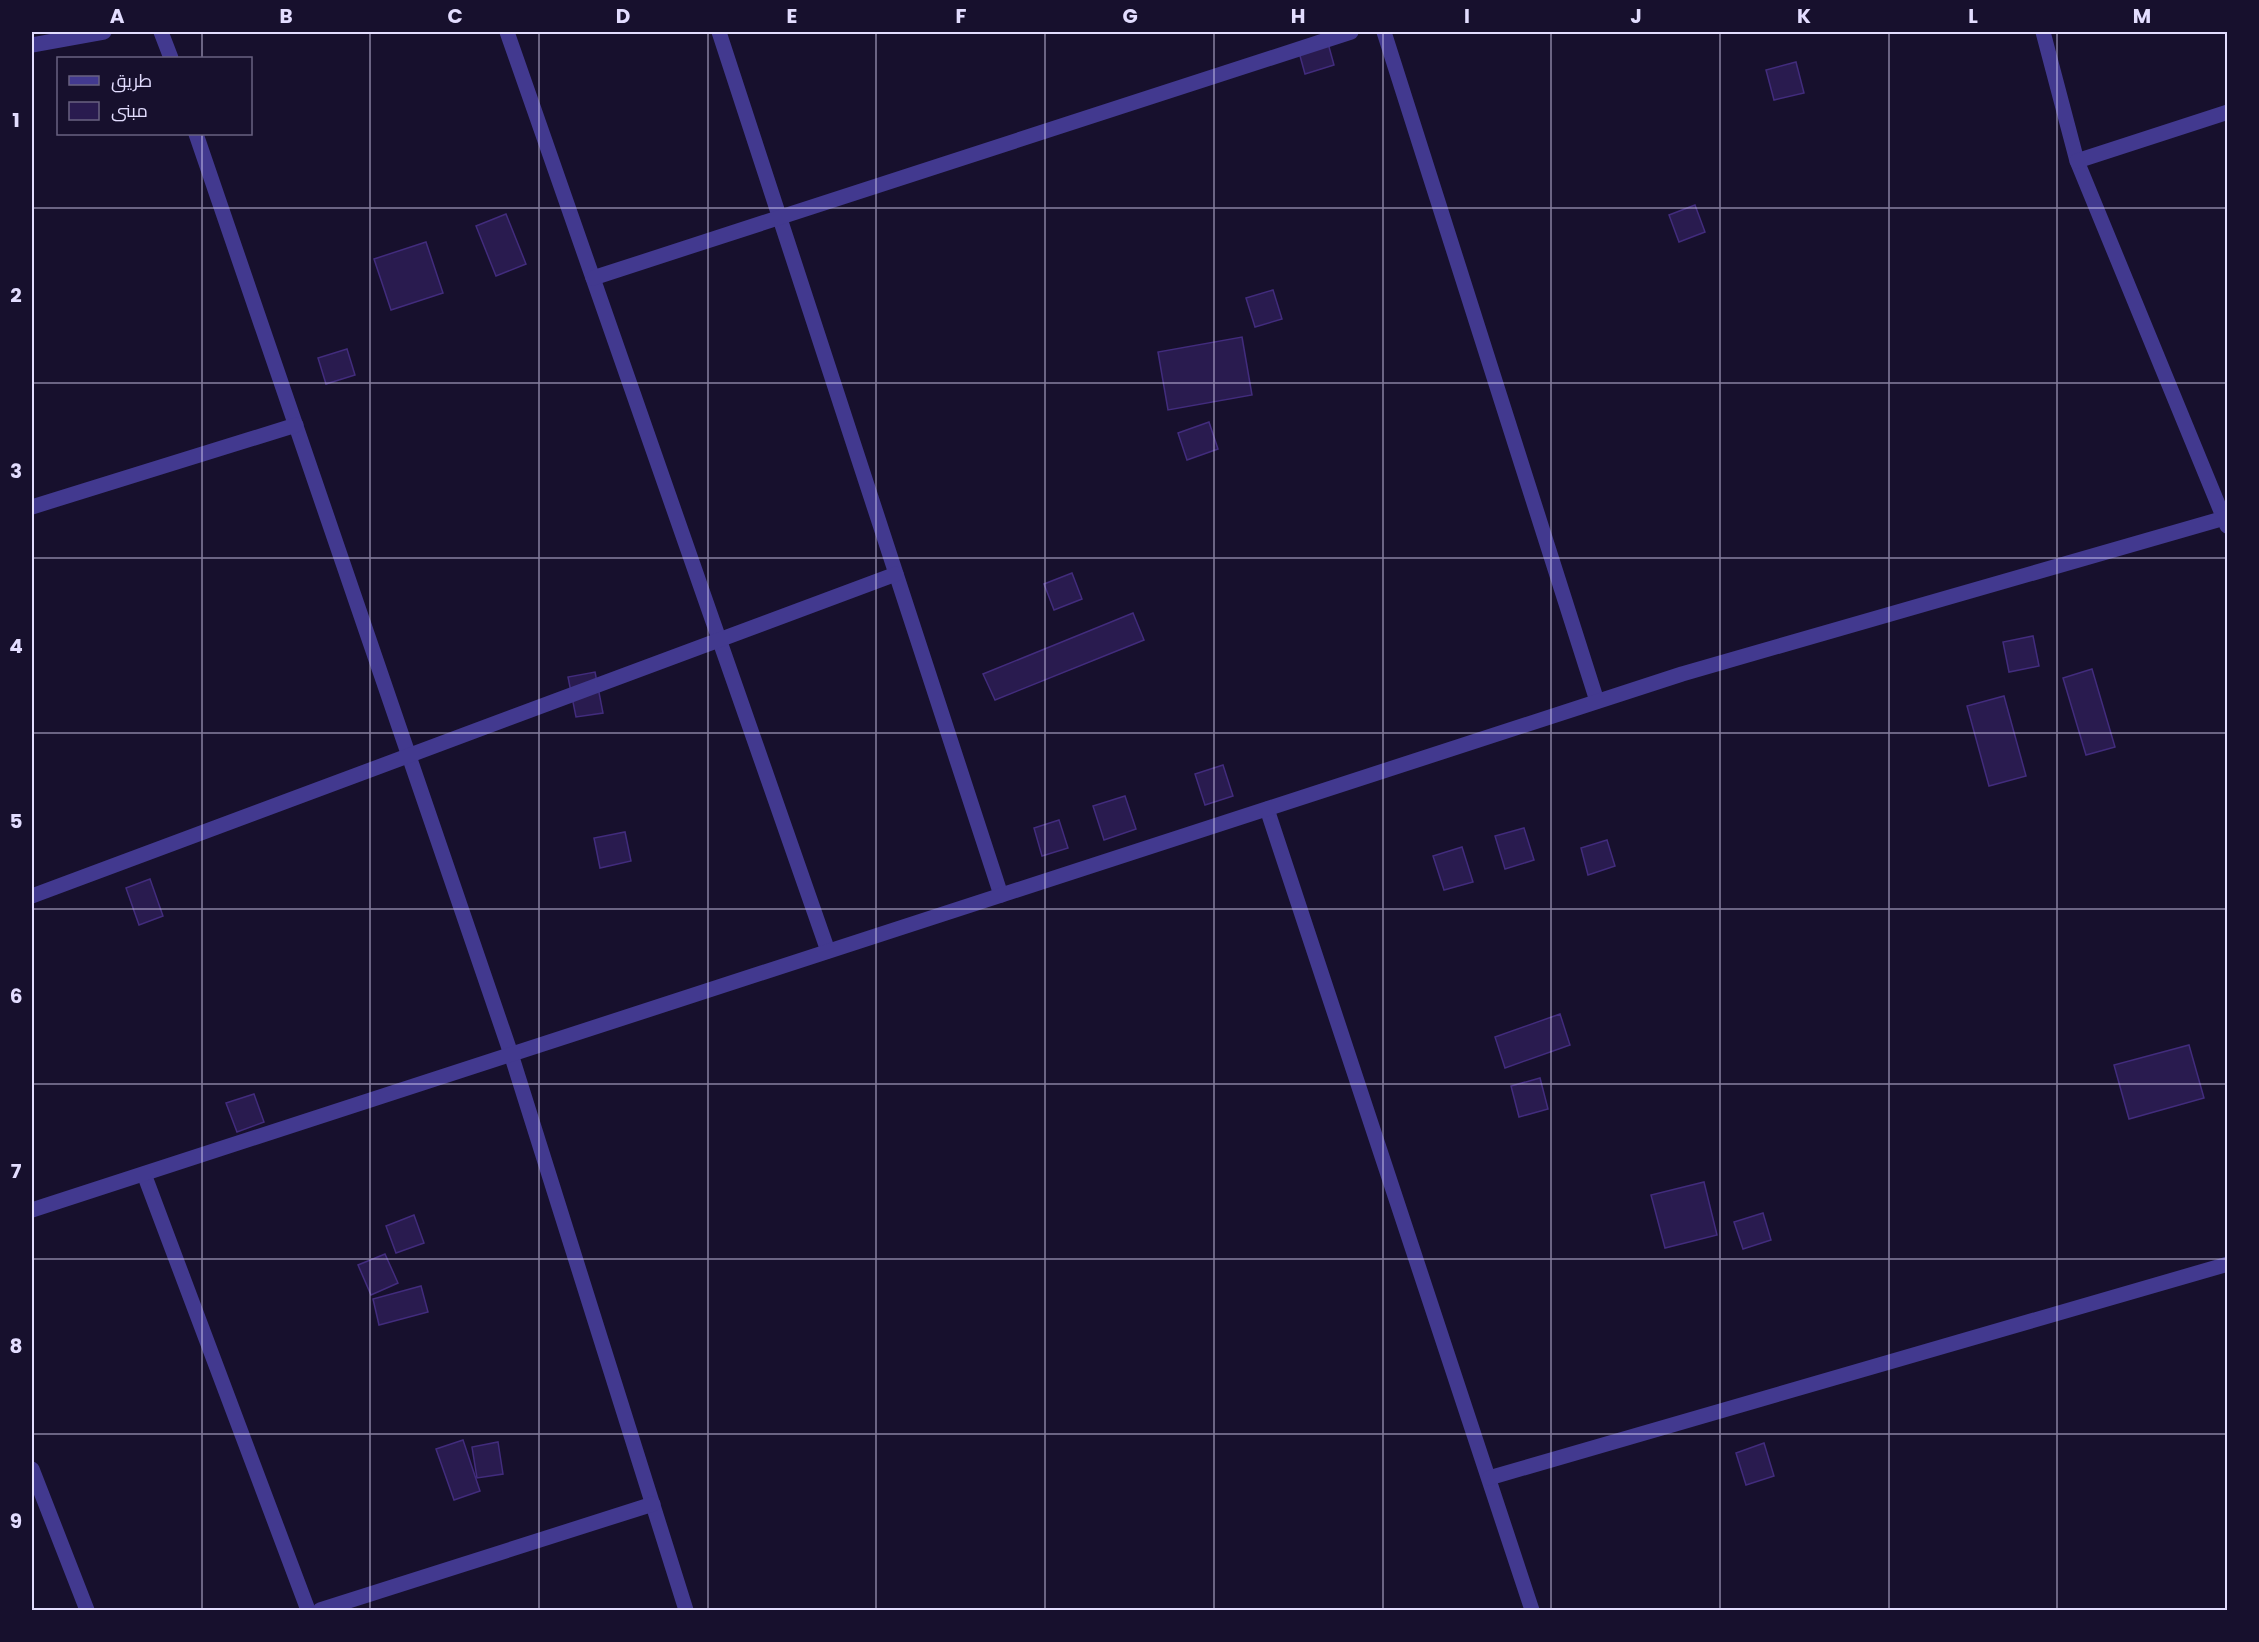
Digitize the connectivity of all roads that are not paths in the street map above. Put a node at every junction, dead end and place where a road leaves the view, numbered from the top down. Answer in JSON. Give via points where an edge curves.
{"nodes":[{"id":1,"x":104,"y":32,"type":"edge"},
{"id":2,"x":161,"y":32,"type":"edge"},
{"id":3,"x":507,"y":32,"type":"edge"},
{"id":4,"x":719,"y":32,"type":"edge"},
{"id":5,"x":1351,"y":32,"type":"edge"},
{"id":6,"x":1384,"y":32,"type":"edge"},
{"id":7,"x":2043,"y":32,"type":"edge"},
{"id":8,"x":32,"y":45,"type":"edge"},
{"id":9,"x":171,"y":57,"type":"edge"},
{"id":10,"x":2228,"y":112,"type":"edge"},
{"id":11,"x":196,"y":135,"type":"edge"},
{"id":12,"x":2077,"y":161,"type":"junction"},
{"id":13,"x":779,"y":217,"type":"junction"},
{"id":14,"x":593,"y":278,"type":"junction"},
{"id":15,"x":296,"y":425,"type":"junction"},
{"id":16,"x":32,"y":507,"type":"edge"},
{"id":17,"x":2226,"y":521,"type":"edge"},
{"id":18,"x":896,"y":574,"type":"junction"},
{"id":19,"x":720,"y":640,"type":"junction"},
{"id":20,"x":1597,"y":701,"type":"junction"},
{"id":21,"x":410,"y":756,"type":"junction"},
{"id":22,"x":1267,"y":808,"type":"junction"},
{"id":23,"x":1001,"y":895,"type":"junction"},
{"id":24,"x":32,"y":896,"type":"edge"},
{"id":25,"x":828,"y":951,"type":"junction"},
{"id":26,"x":511,"y":1054,"type":"junction"},
{"id":27,"x":144,"y":1174,"type":"junction"},
{"id":28,"x":32,"y":1210,"type":"edge"},
{"id":29,"x":2228,"y":1264,"type":"edge"},
{"id":30,"x":32,"y":1469,"type":"edge"},
{"id":31,"x":1489,"y":1478,"type":"junction"},
{"id":32,"x":653,"y":1504,"type":"junction"},
{"id":33,"x":87,"y":1611,"type":"edge"},
{"id":34,"x":308,"y":1611,"type":"edge"},
{"id":35,"x":320,"y":1611,"type":"edge"},
{"id":36,"x":686,"y":1611,"type":"edge"},
{"id":37,"x":1532,"y":1611,"type":"edge"}],
"edges":[{"from":1,"to":8,"type":"street"},
{"from":2,"to":9,"type":"street"},
{"from":3,"to":14,"type":"street"},
{"from":4,"to":13,"type":"street"},
{"from":5,"to":13,"type":"street"},
{"from":6,"to":20,"type":"street"},
{"from":7,"to":12,"type":"street"},
{"from":10,"to":12,"type":"street"},
{"from":11,"to":15,"type":"street"},
{"from":12,"to":17,"type":"street"},
{"from":13,"to":14,"type":"street"},
{"from":13,"to":18,"type":"street"},
{"from":14,"to":19,"type":"street"},
{"from":15,"to":16,"type":"street"},
{"from":15,"to":21,"type":"street"},
{"from":17,"to":20,"type":"street"},
{"from":18,"to":19,"type":"street"},
{"from":18,"to":23,"type":"street"},
{"from":19,"to":21,"type":"street"},
{"from":19,"to":25,"type":"street"},
{"from":20,"to":22,"type":"street"},
{"from":21,"to":24,"type":"street"},
{"from":21,"to":26,"type":"street"},
{"from":22,"to":23,"type":"street"},
{"from":22,"to":31,"type":"street"},
{"from":23,"to":25,"type":"street"},
{"from":25,"to":26,"type":"street"},
{"from":26,"to":27,"type":"street"},
{"from":26,"to":32,"type":"street"},
{"from":27,"to":28,"type":"street"},
{"from":27,"to":34,"type":"street"},
{"from":29,"to":31,"type":"street"},
{"from":30,"to":33,"type":"street"},
{"from":31,"to":37,"type":"street"},
{"from":32,"to":35,"type":"street"},
{"from":32,"to":36,"type":"street"}]}
